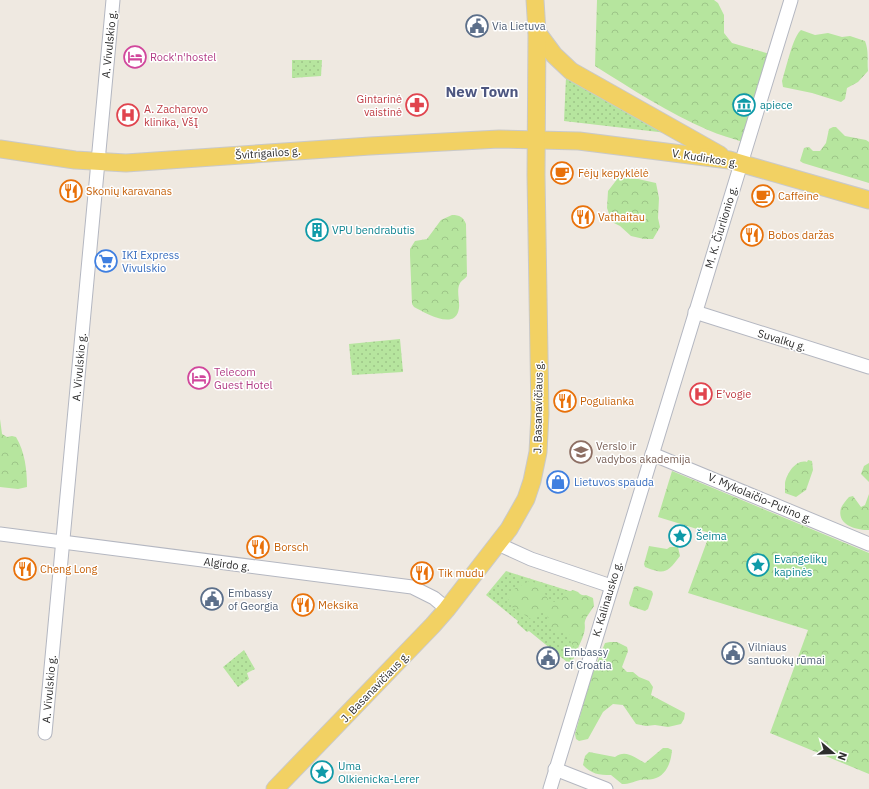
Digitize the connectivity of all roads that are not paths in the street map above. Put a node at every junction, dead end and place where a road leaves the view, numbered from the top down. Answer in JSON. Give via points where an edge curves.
{"nodes":[{"id":1,"x":113,"y":0,"type":"edge"},
{"id":2,"x":535,"y":0,"type":"edge"},
{"id":3,"x":791,"y":0,"type":"edge"},
{"id":4,"x":537,"y":32,"type":"junction"},
{"id":5,"x":536,"y":140,"type":"junction"},
{"id":6,"x":0,"y":149,"type":"edge"},
{"id":7,"x":97,"y":162,"type":"junction"},
{"id":8,"x":735,"y":162,"type":"junction"},
{"id":9,"x":869,"y":200,"type":"edge"},
{"id":10,"x":695,"y":312,"type":"junction"},
{"id":11,"x":869,"y":367,"type":"edge"},
{"id":12,"x":652,"y":454,"type":"junction"},
{"id":13,"x":0,"y":534,"type":"edge"},
{"id":14,"x":63,"y":543,"type":"junction"},
{"id":15,"x":498,"y":544,"type":"junction"},
{"id":16,"x":869,"y":544,"type":"edge"},
{"id":17,"x":611,"y":586,"type":"junction"},
{"id":18,"x":448,"y":609,"type":"junction"},
{"id":19,"x":45,"y":733,"type":"dead end"},
{"id":20,"x":555,"y":769,"type":"junction"},
{"id":21,"x":275,"y":789,"type":"edge"},
{"id":22,"x":550,"y":789,"type":"edge"},
{"id":23,"x":606,"y":789,"type":"edge"}],
"edges":[{"from":1,"to":7,"type":"street","name":"A. Vivulskio g."},
{"from":2,"to":4,"type":"main road","name":"J. Basanavičiaus g."},
{"from":3,"to":8,"type":"street","name":"M. K. Čiurlionio g."},
{"from":4,"to":5,"type":"main road","name":"J. Basanavičiaus g."},
{"from":4,"to":8,"type":"main road","via":[[554,55],[571,71]]},
{"from":5,"to":7,"type":"main road","name":"Švitrigailos g.","via":[[499,139],[399,144],[133,162]]},
{"from":5,"to":8,"type":"main road","name":"V. Kudirkos g.","via":[[600,143]]},
{"from":5,"to":15,"type":"main road","name":"J. Basanavičiaus g.","via":[[540,414],[538,452],[526,498]]},
{"from":6,"to":7,"type":"main road","name":"Švitrigailos g."},
{"from":7,"to":14,"type":"street","name":"A. Vivulskio g."},
{"from":8,"to":9,"type":"main road","name":"V. Kudirkos g."},
{"from":8,"to":10,"type":"street","name":"M. K. Čiurlionio g."},
{"from":10,"to":11,"type":"street","name":"Suvalkų g."},
{"from":10,"to":12,"type":"street","name":"M. K. Čiurlionio g."},
{"from":12,"to":16,"type":"street","name":"V. Mykolaičio-Putino g."},
{"from":12,"to":17,"type":"street","name":"K. Kalinausko g."},
{"from":13,"to":14,"type":"street","name":"Algirdo g."},
{"from":14,"to":18,"type":"street","name":"Algirdo g.","via":[[412,587],[434,598]]},
{"from":14,"to":19,"type":"street","name":"A. Vivulskio g."},
{"from":15,"to":17,"type":"street","via":[[531,559]]},
{"from":15,"to":18,"type":"main road","name":"J. Basanavičiaus g."},
{"from":17,"to":20,"type":"street","name":"K. Kalinausko g."},
{"from":18,"to":21,"type":"main road","name":"J. Basanavičiaus g."},
{"from":20,"to":22,"type":"street","name":"K. Kalinausko g."},
{"from":20,"to":23,"type":"street"}]}
